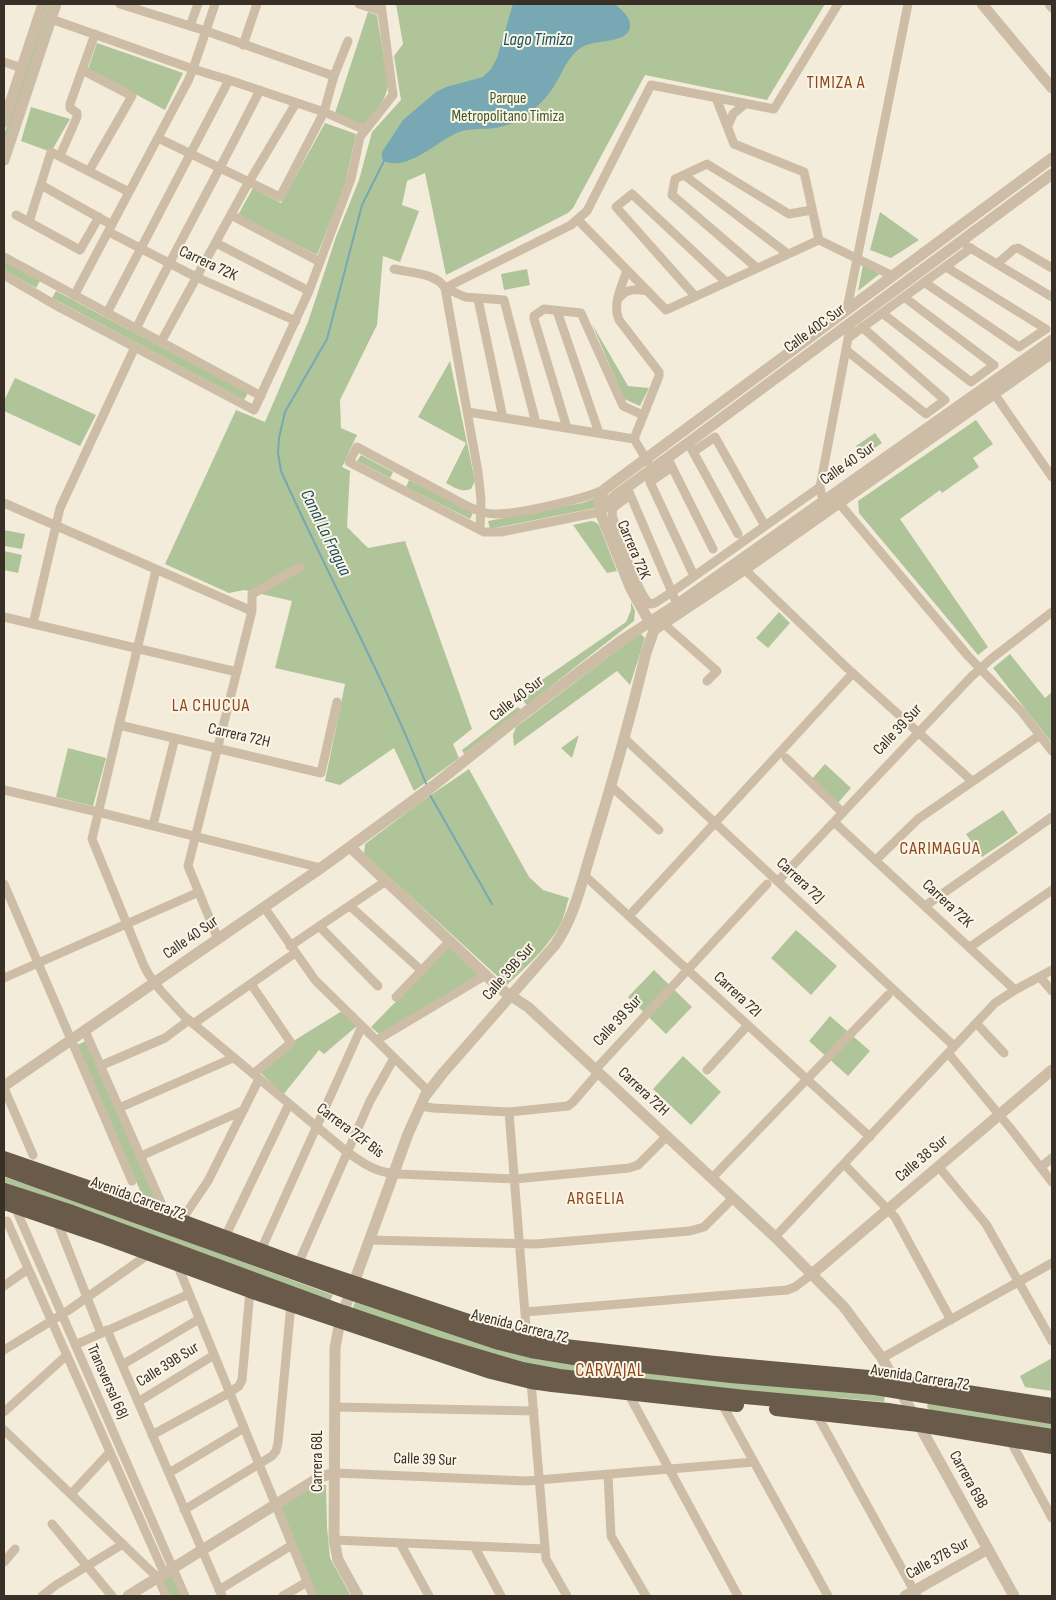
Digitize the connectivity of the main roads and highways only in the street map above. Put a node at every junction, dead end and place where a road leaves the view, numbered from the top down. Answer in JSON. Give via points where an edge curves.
{"nodes":[{"id":1,"x":4,"y":1158,"type":"edge"},
{"id":2,"x":4,"y":1169,"type":"edge"},
{"id":3,"x":4,"y":1190,"type":"edge"},
{"id":4,"x":12,"y":1208,"type":"edge"},
{"id":5,"x":110,"y":1226,"type":"junction"},
{"id":6,"x":131,"y":1248,"type":"junction"},
{"id":7,"x":261,"y":1250,"type":"junction"},
{"id":8,"x":231,"y":1252,"type":"junction"},
{"id":9,"x":352,"y":1288,"type":"junction"},
{"id":10,"x":341,"y":1317,"type":"junction"},
{"id":11,"x":897,"y":1386,"type":"junction"},
{"id":12,"x":756,"y":1398,"type":"junction"},
{"id":13,"x":1052,"y":1405,"type":"edge"},
{"id":14,"x":769,"y":1408,"type":"junction"},
{"id":15,"x":1052,"y":1416,"type":"edge"},
{"id":16,"x":915,"y":1419,"type":"junction"},
{"id":17,"x":1052,"y":1436,"type":"edge"},
{"id":18,"x":1052,"y":1447,"type":"edge"}],
"edges":[{"from":1,"to":7,"type":"highway","name":"Avenida Carrera 72"},
{"from":2,"to":8,"type":"highway","name":"Avenida Carrera 72"},
{"from":3,"to":5,"type":"highway"},
{"from":4,"to":6,"type":"highway"},
{"from":5,"to":6,"type":"highway"},
{"from":5,"to":10,"type":"highway"},
{"from":6,"to":10,"type":"highway","via":[[250,1291]]},
{"from":7,"to":8,"type":"highway"},
{"from":7,"to":9,"type":"highway","name":"Avenida Carrera 72"},
{"from":8,"to":9,"type":"highway","name":"Avenida Carrera 72"},
{"from":9,"to":11,"type":"highway","name":"Avenida Carrera 72","via":[[527,1340],[715,1363],[848,1374]]},
{"from":9,"to":11,"type":"highway","name":"Avenida Carrera 72","via":[[499,1343],[551,1355],[731,1376],[865,1387]]},
{"from":10,"to":12,"type":"highway","via":[[540,1373]]},
{"from":10,"to":14,"type":"highway","via":[[484,1370],[531,1382]]},
{"from":11,"to":13,"type":"highway","name":"Avenida Carrera 72"},
{"from":11,"to":15,"type":"highway","name":"Avenida Carrera 72"},
{"from":12,"to":14,"type":"highway"},
{"from":12,"to":16,"type":"highway","via":[[881,1409]]},
{"from":14,"to":16,"type":"highway"},
{"from":16,"to":17,"type":"highway"},
{"from":16,"to":18,"type":"highway"}]}
